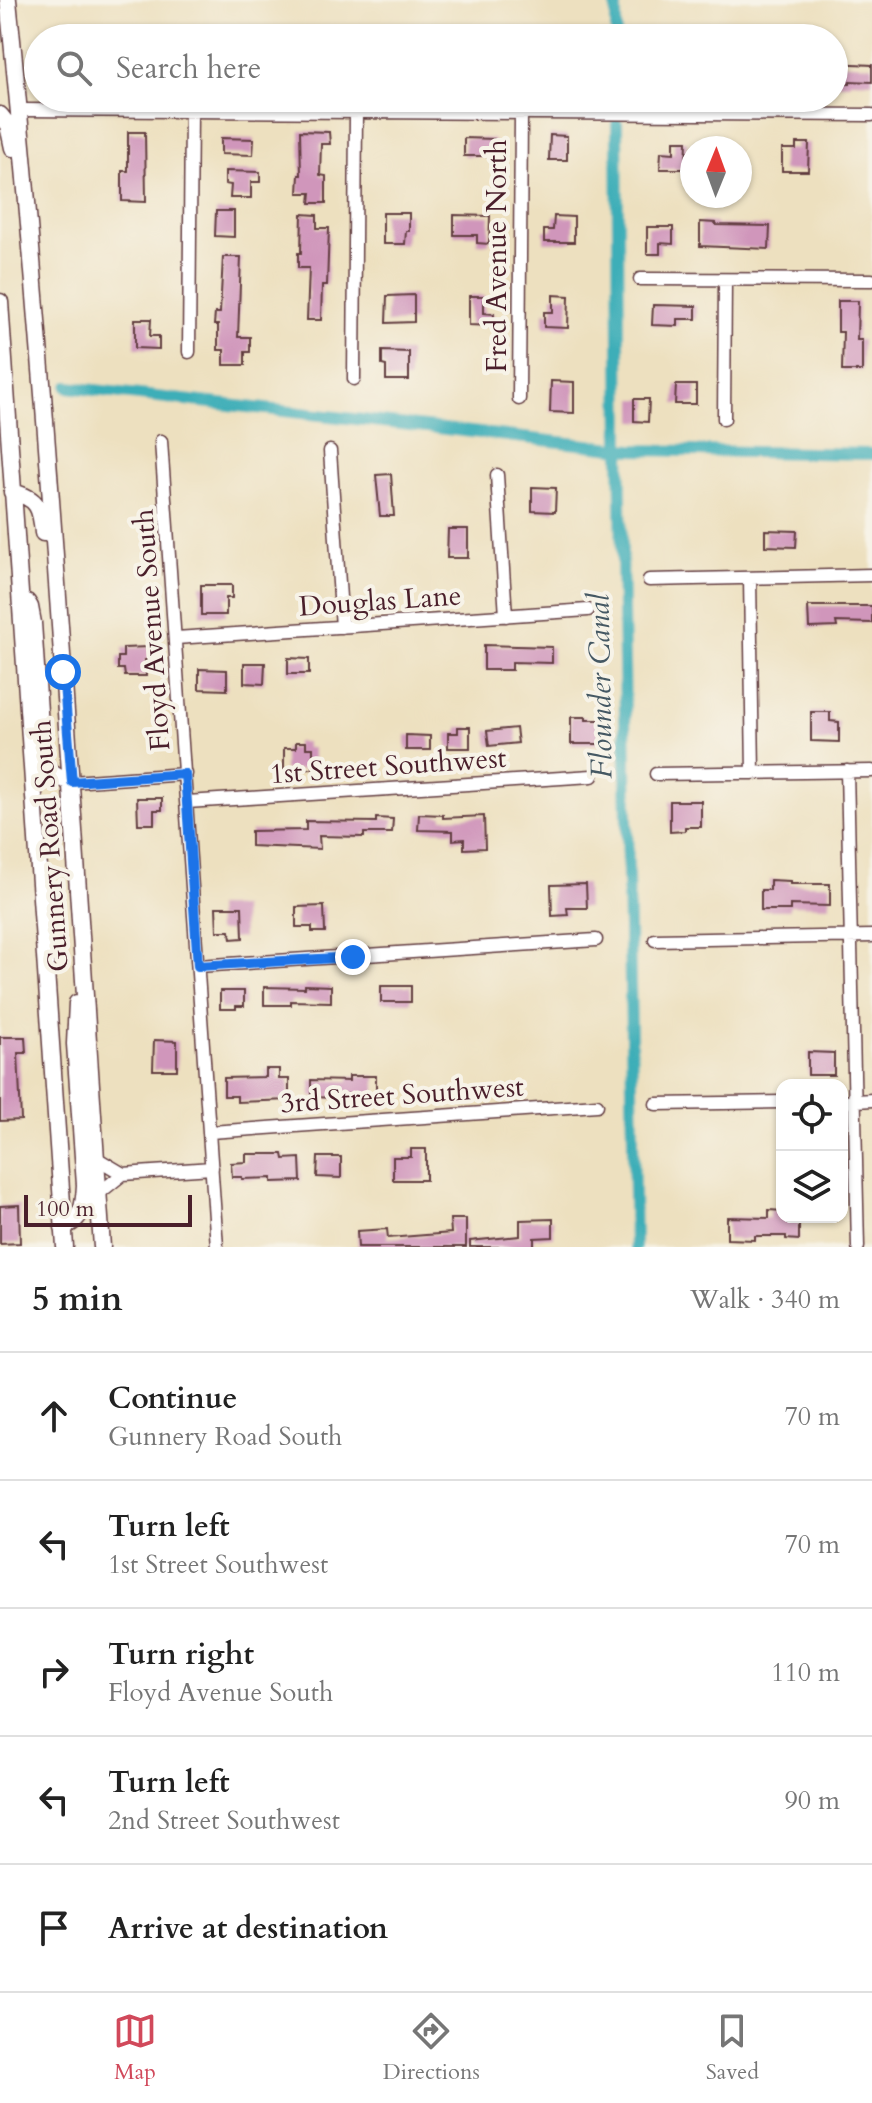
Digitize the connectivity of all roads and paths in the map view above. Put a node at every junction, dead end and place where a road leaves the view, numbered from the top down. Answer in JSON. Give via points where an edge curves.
{"nodes":[{"id":1,"x":8,"y":0,"type":"edge"},
{"id":2,"x":19,"y":110,"type":"junction"},
{"id":3,"x":24,"y":110,"type":"edge"},
{"id":4,"x":191,"y":112,"type":"edge"},
{"id":5,"x":356,"y":112,"type":"joint"},
{"id":6,"x":521,"y":114,"type":"junction"},
{"id":7,"x":0,"y":115,"type":"edge"},
{"id":8,"x":872,"y":115,"type":"edge"},
{"id":9,"x":640,"y":279,"type":"dead end"},
{"id":10,"x":725,"y":280,"type":"junction"},
{"id":11,"x":872,"y":280,"type":"edge"},
{"id":12,"x":34,"y":291,"type":"junction"},
{"id":13,"x":0,"y":302,"type":"edge"},
{"id":14,"x":189,"y":352,"type":"dead end"},
{"id":15,"x":354,"y":379,"type":"dead end"},
{"id":16,"x":519,"y":399,"type":"dead end"},
{"id":17,"x":724,"y":419,"type":"dead end"},
{"id":18,"x":161,"y":441,"type":"dead end"},
{"id":19,"x":330,"y":451,"type":"dead end"},
{"id":20,"x":497,"y":475,"type":"dead end"},
{"id":21,"x":6,"y":492,"type":"edge"},
{"id":22,"x":872,"y":575,"type":"edge"},
{"id":23,"x":750,"y":578,"type":"junction"},
{"id":24,"x":649,"y":580,"type":"dead end"},
{"id":25,"x":19,"y":591,"type":"junction"},
{"id":26,"x":588,"y":610,"type":"dead end"},
{"id":27,"x":506,"y":616,"type":"junction"},
{"id":28,"x":342,"y":627,"type":"junction"},
{"id":29,"x":176,"y":638,"type":"junction"},
{"id":30,"x":63,"y":672,"type":"junction"},
{"id":31,"x":847,"y":771,"type":"junction"},
{"id":32,"x":872,"y":771,"type":"edge"},
{"id":33,"x":753,"y":773,"type":"junction"},
{"id":34,"x":185,"y":774,"type":"junction"},
{"id":35,"x":656,"y":774,"type":"dead end"},
{"id":36,"x":592,"y":776,"type":"dead end"},
{"id":37,"x":72,"y":782,"type":"junction"},
{"id":38,"x":187,"y":802,"type":"junction"},
{"id":39,"x":80,"y":905,"type":"junction"},
{"id":40,"x":852,"y":936,"type":"junction"},
{"id":41,"x":872,"y":936,"type":"edge"},
{"id":42,"x":596,"y":940,"type":"dead end"},
{"id":43,"x":655,"y":940,"type":"dead end"},
{"id":44,"x":198,"y":966,"type":"junction"},
{"id":45,"x":872,"y":1100,"type":"edge"},
{"id":46,"x":776,"y":1102,"type":"edge"},
{"id":47,"x":849,"y":1102,"type":"edge"},
{"id":48,"x":656,"y":1104,"type":"dead end"},
{"id":49,"x":597,"y":1105,"type":"dead end"},
{"id":50,"x":210,"y":1132,"type":"junction"},
{"id":51,"x":96,"y":1158,"type":"junction"},
{"id":52,"x":212,"y":1168,"type":"junction"},
{"id":53,"x":123,"y":1174,"type":"junction"},
{"id":54,"x":98,"y":1194,"type":"junction"},
{"id":55,"x":63,"y":1227,"type":"junction"},
{"id":56,"x":65,"y":1247,"type":"edge"},
{"id":57,"x":102,"y":1247,"type":"edge"},
{"id":58,"x":217,"y":1247,"type":"edge"},
{"id":59,"x":858,"y":1247,"type":"edge"}],
"edges":[{"from":1,"to":2,"type":"main road"},
{"from":2,"to":3,"type":"street"},
{"from":2,"to":12,"type":"main road"},
{"from":4,"to":14,"type":"street"},
{"from":5,"to":6,"type":"street"},
{"from":5,"to":15,"type":"street"},
{"from":6,"to":8,"type":"street"},
{"from":6,"to":16,"type":"street","name":"Fred Avenue North"},
{"from":7,"to":12,"type":"main road","via":[[12,140],[24,271]]},
{"from":9,"to":10,"type":"street"},
{"from":10,"to":11,"type":"street"},
{"from":10,"to":17,"type":"street"},
{"from":12,"to":30,"type":"main road","name":"Gunnery Road South"},
{"from":13,"to":21,"type":"main road","name":"Gunnery Road South"},
{"from":18,"to":29,"type":"street","name":"Floyd Avenue South"},
{"from":19,"to":28,"type":"street"},
{"from":20,"to":27,"type":"street"},
{"from":21,"to":25,"type":"main road","name":"Gunnery Road South"},
{"from":21,"to":30,"type":"main road","via":[[30,498],[42,516],[52,651]]},
{"from":22,"to":23,"type":"street"},
{"from":23,"to":24,"type":"street"},
{"from":23,"to":33,"type":"street"},
{"from":25,"to":37,"type":"main road","via":[[33,623],[42,756],[51,773]]},
{"from":25,"to":55,"type":"main road","name":"Gunnery Road South"},
{"from":26,"to":27,"type":"street","name":"Douglas Lane"},
{"from":27,"to":28,"type":"street","name":"Douglas Lane"},
{"from":28,"to":29,"type":"street","name":"Douglas Lane"},
{"from":29,"to":34,"type":"street","name":"Floyd Avenue South"},
{"from":30,"to":37,"type":"main road","name":"Gunnery Road South"},
{"from":31,"to":32,"type":"street"},
{"from":31,"to":33,"type":"street"},
{"from":31,"to":40,"type":"street"},
{"from":33,"to":35,"type":"street"},
{"from":34,"to":37,"type":"street"},
{"from":34,"to":38,"type":"street","name":"Floyd Avenue South"},
{"from":36,"to":38,"type":"street","name":"1st Street Southwest"},
{"from":37,"to":39,"type":"main road","name":"Gunnery Road South"},
{"from":38,"to":44,"type":"street","name":"Floyd Avenue South"},
{"from":39,"to":51,"type":"main road","name":"Gunnery Road South"},
{"from":39,"to":55,"type":"main road","via":[[75,1044],[85,1185],[80,1215]]},
{"from":40,"to":41,"type":"street"},
{"from":40,"to":43,"type":"street"},
{"from":40,"to":47,"type":"street"},
{"from":42,"to":44,"type":"street"},
{"from":44,"to":50,"type":"street","name":"Floyd Avenue South"},
{"from":45,"to":47,"type":"street"},
{"from":46,"to":48,"type":"street"},
{"from":47,"to":59,"type":"street"},
{"from":49,"to":50,"type":"street","name":"3rd Street Southwest"},
{"from":50,"to":52,"type":"street","name":"Floyd Avenue South"},
{"from":51,"to":53,"type":"street"},
{"from":51,"to":54,"type":"main road","name":"Gunnery Road South"},
{"from":52,"to":53,"type":"street"},
{"from":52,"to":58,"type":"street","name":"Floyd Avenue South"},
{"from":53,"to":54,"type":"street"},
{"from":54,"to":57,"type":"main road","name":"Gunnery Road South"},
{"from":55,"to":56,"type":"main road","name":"Gunnery Road South"}]}
